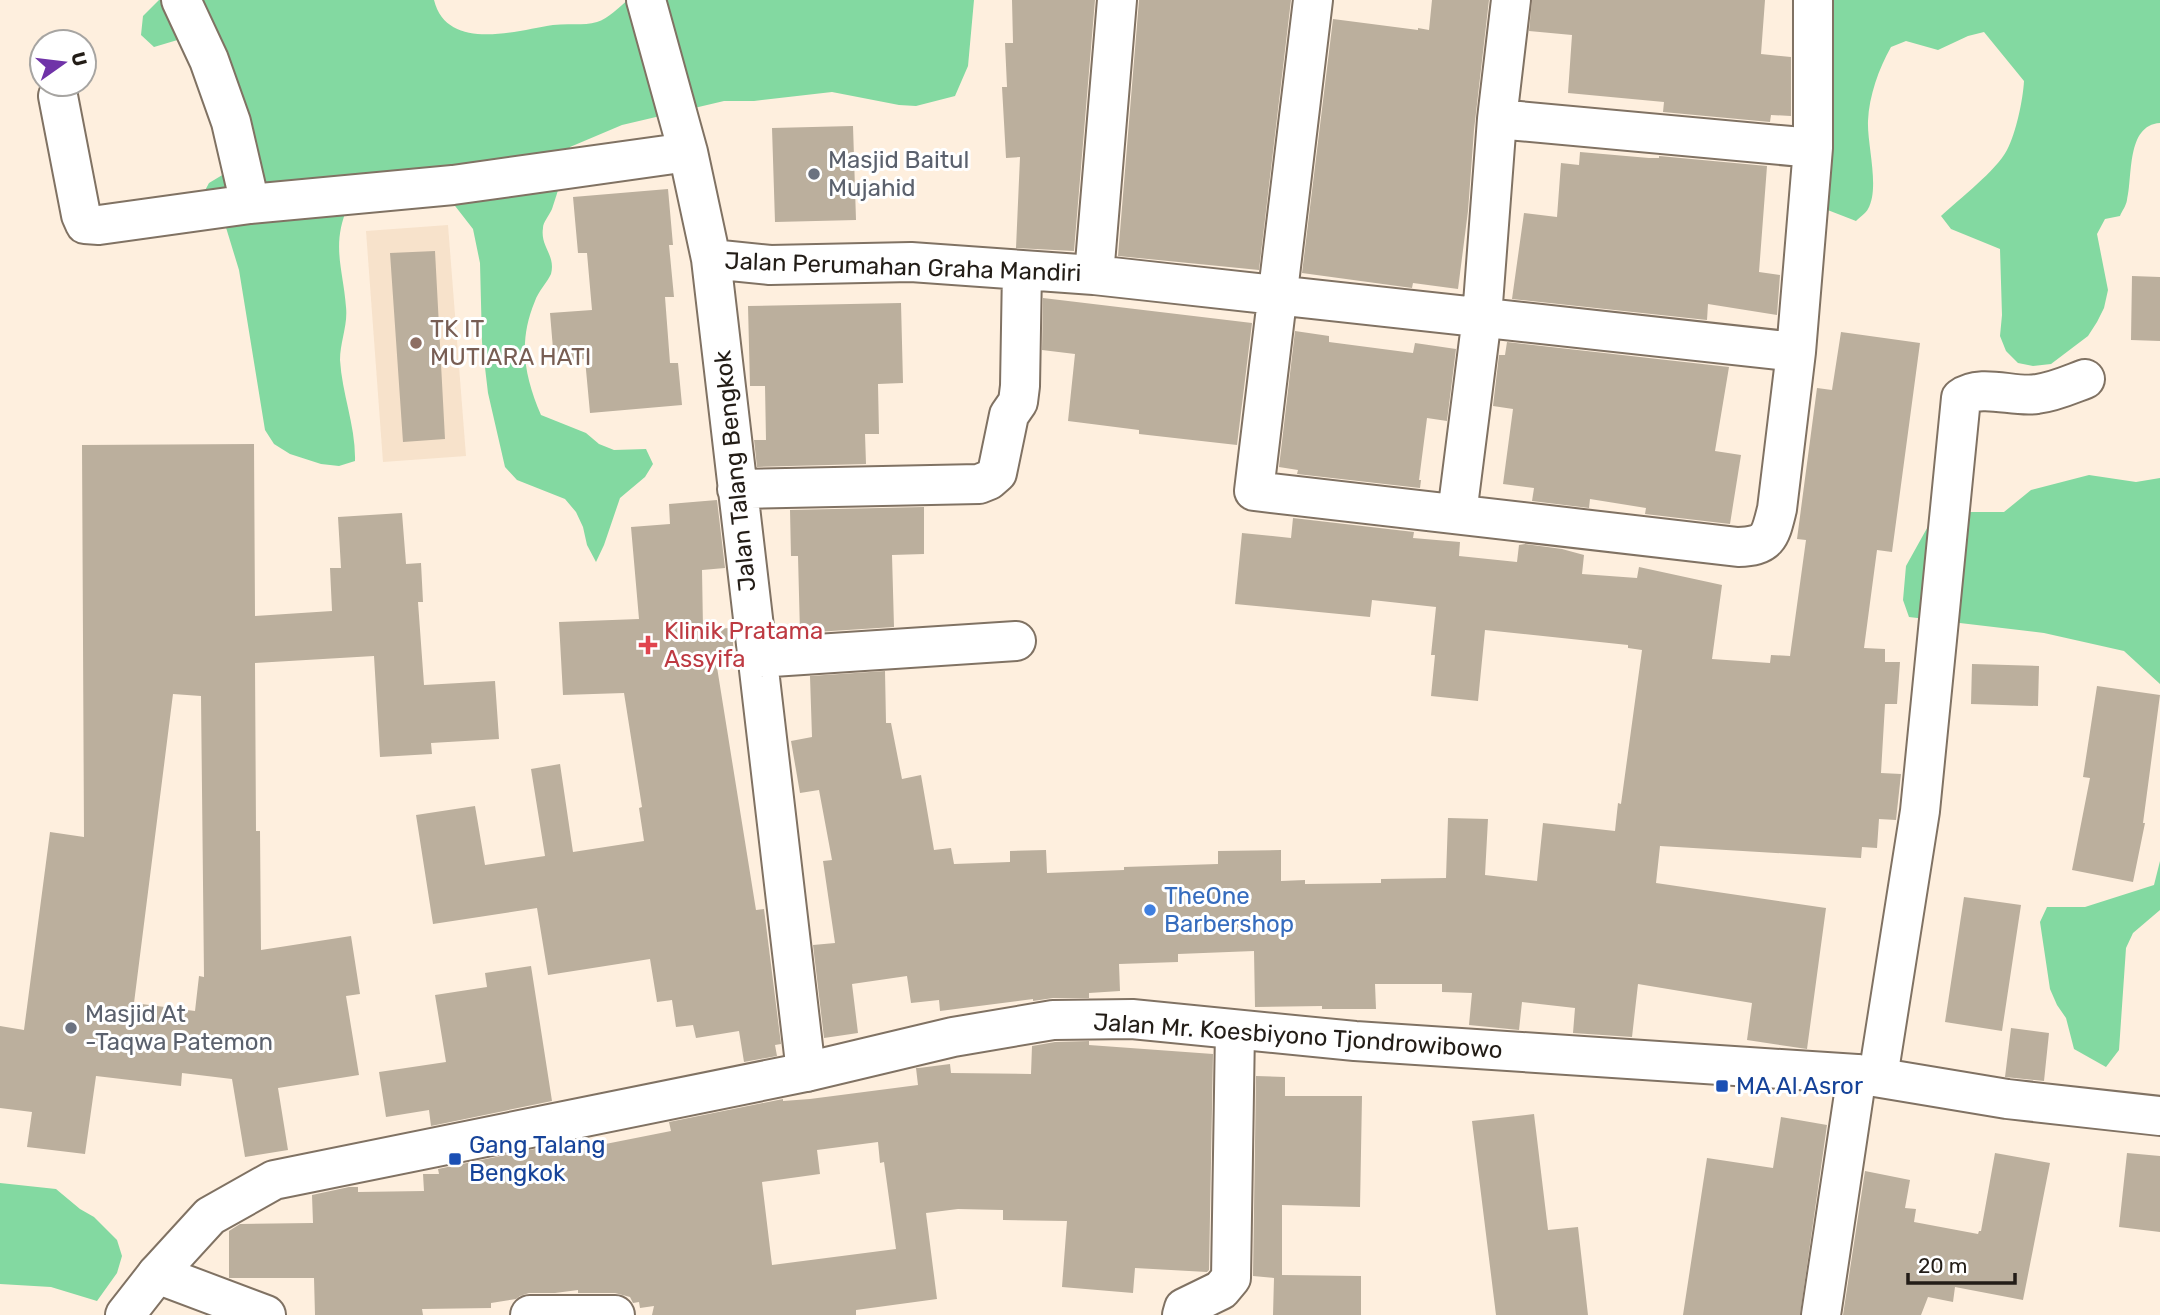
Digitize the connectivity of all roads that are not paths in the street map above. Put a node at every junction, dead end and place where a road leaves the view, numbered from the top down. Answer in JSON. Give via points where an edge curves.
{"nodes":[{"id":1,"x":181,"y":0,"type":"edge"},
{"id":2,"x":646,"y":0,"type":"edge"},
{"id":3,"x":1117,"y":0,"type":"edge"},
{"id":4,"x":1313,"y":0,"type":"edge"},
{"id":5,"x":1511,"y":0,"type":"edge"},
{"id":6,"x":1813,"y":0,"type":"edge"},
{"id":7,"x":58,"y":98,"type":"edge"},
{"id":8,"x":1497,"y":119,"type":"junction"},
{"id":9,"x":1813,"y":148,"type":"junction"},
{"id":10,"x":688,"y":152,"type":"junction"},
{"id":11,"x":250,"y":204,"type":"junction"},
{"id":12,"x":711,"y":259,"type":"junction"},
{"id":13,"x":1022,"y":270,"type":"junction"},
{"id":14,"x":1094,"y":275,"type":"junction"},
{"id":15,"x":1277,"y":294,"type":"junction"},
{"id":16,"x":1482,"y":317,"type":"junction"},
{"id":17,"x":1796,"y":352,"type":"junction"},
{"id":18,"x":2085,"y":379,"type":"dead end"},
{"id":19,"x":737,"y":489,"type":"junction"},
{"id":20,"x":1457,"y":514,"type":"junction"},
{"id":21,"x":1016,"y":641,"type":"dead end"},
{"id":22,"x":756,"y":658,"type":"junction"},
{"id":23,"x":1235,"y":1030,"type":"junction"},
{"id":24,"x":806,"y":1072,"type":"junction"},
{"id":25,"x":1867,"y":1075,"type":"junction"},
{"id":26,"x":2160,"y":1116,"type":"edge"},
{"id":27,"x":157,"y":1274,"type":"junction"},
{"id":28,"x":125,"y":1315,"type":"edge"},
{"id":29,"x":266,"y":1315,"type":"edge"},
{"id":30,"x":530,"y":1315,"type":"edge"},
{"id":31,"x":615,"y":1315,"type":"edge"},
{"id":32,"x":1182,"y":1315,"type":"edge"},
{"id":33,"x":1821,"y":1315,"type":"edge"}],
"edges":[{"from":1,"to":11,"type":"street","via":[[231,122]]},
{"from":2,"to":10,"type":"street","name":"Jalan Talang Bengkok"},
{"from":3,"to":14,"type":"street","name":"Jalan Perumahan Graha Mandiri"},
{"from":4,"to":15,"type":"street"},
{"from":5,"to":8,"type":"street"},
{"from":6,"to":9,"type":"street"},
{"from":7,"to":11,"type":"street","via":[[85,224]]},
{"from":8,"to":9,"type":"street"},
{"from":8,"to":16,"type":"street"},
{"from":9,"to":17,"type":"street"},
{"from":10,"to":11,"type":"street","via":[[453,185]]},
{"from":10,"to":12,"type":"street","name":"Jalan Talang Bengkok"},
{"from":12,"to":13,"type":"street","name":"Jalan Perumahan Graha Mandiri","via":[[770,265],[911,262]]},
{"from":12,"to":19,"type":"street","name":"Jalan Talang Bengkok"},
{"from":13,"to":14,"type":"street","name":"Jalan Perumahan Graha Mandiri"},
{"from":13,"to":19,"type":"street","via":[[1018,402],[1009,415],[997,473],[989,480],[979,484]]},
{"from":14,"to":15,"type":"street","name":"Jalan Perumahan Graha Mandiri"},
{"from":15,"to":16,"type":"street","name":"Jalan Perumahan Graha Mandiri"},
{"from":15,"to":20,"type":"street","via":[[1254,491]]},
{"from":16,"to":17,"type":"street","name":"Jalan Perumahan Graha Mandiri"},
{"from":16,"to":20,"type":"street"},
{"from":17,"to":20,"type":"street","via":[[1777,509],[1771,532],[1754,547]]},
{"from":18,"to":25,"type":"street","via":[[2034,395],[1973,392],[1961,398],[1920,811]]},
{"from":19,"to":22,"type":"street","name":"Jalan Talang Bengkok"},
{"from":21,"to":22,"type":"street"},
{"from":22,"to":24,"type":"street","name":"Jalan Talang Bengkok"},
{"from":23,"to":24,"type":"street","name":"Jalan Mr. Koesbiyono Tjondrowibowo","via":[[1132,1019],[1053,1020],[953,1037]]},
{"from":23,"to":25,"type":"street","name":"Jalan Mr. Koesbiyono Tjondrowibowo"},
{"from":23,"to":32,"type":"street","via":[[1231,1278],[1221,1290],[1184,1308]]},
{"from":24,"to":27,"type":"street","name":"Jalan Mr. Koesbiyono Tjondrowibowo","via":[[274,1180],[210,1216]]},
{"from":25,"to":26,"type":"street","name":"Jalan Mr. Koesbiyono Tjondrowibowo","via":[[2007,1099]]},
{"from":25,"to":33,"type":"street"},
{"from":27,"to":28,"type":"street","name":"Jalan Mr. Koesbiyono Tjondrowibowo"},
{"from":27,"to":29,"type":"street"},
{"from":30,"to":31,"type":"street"}]}
